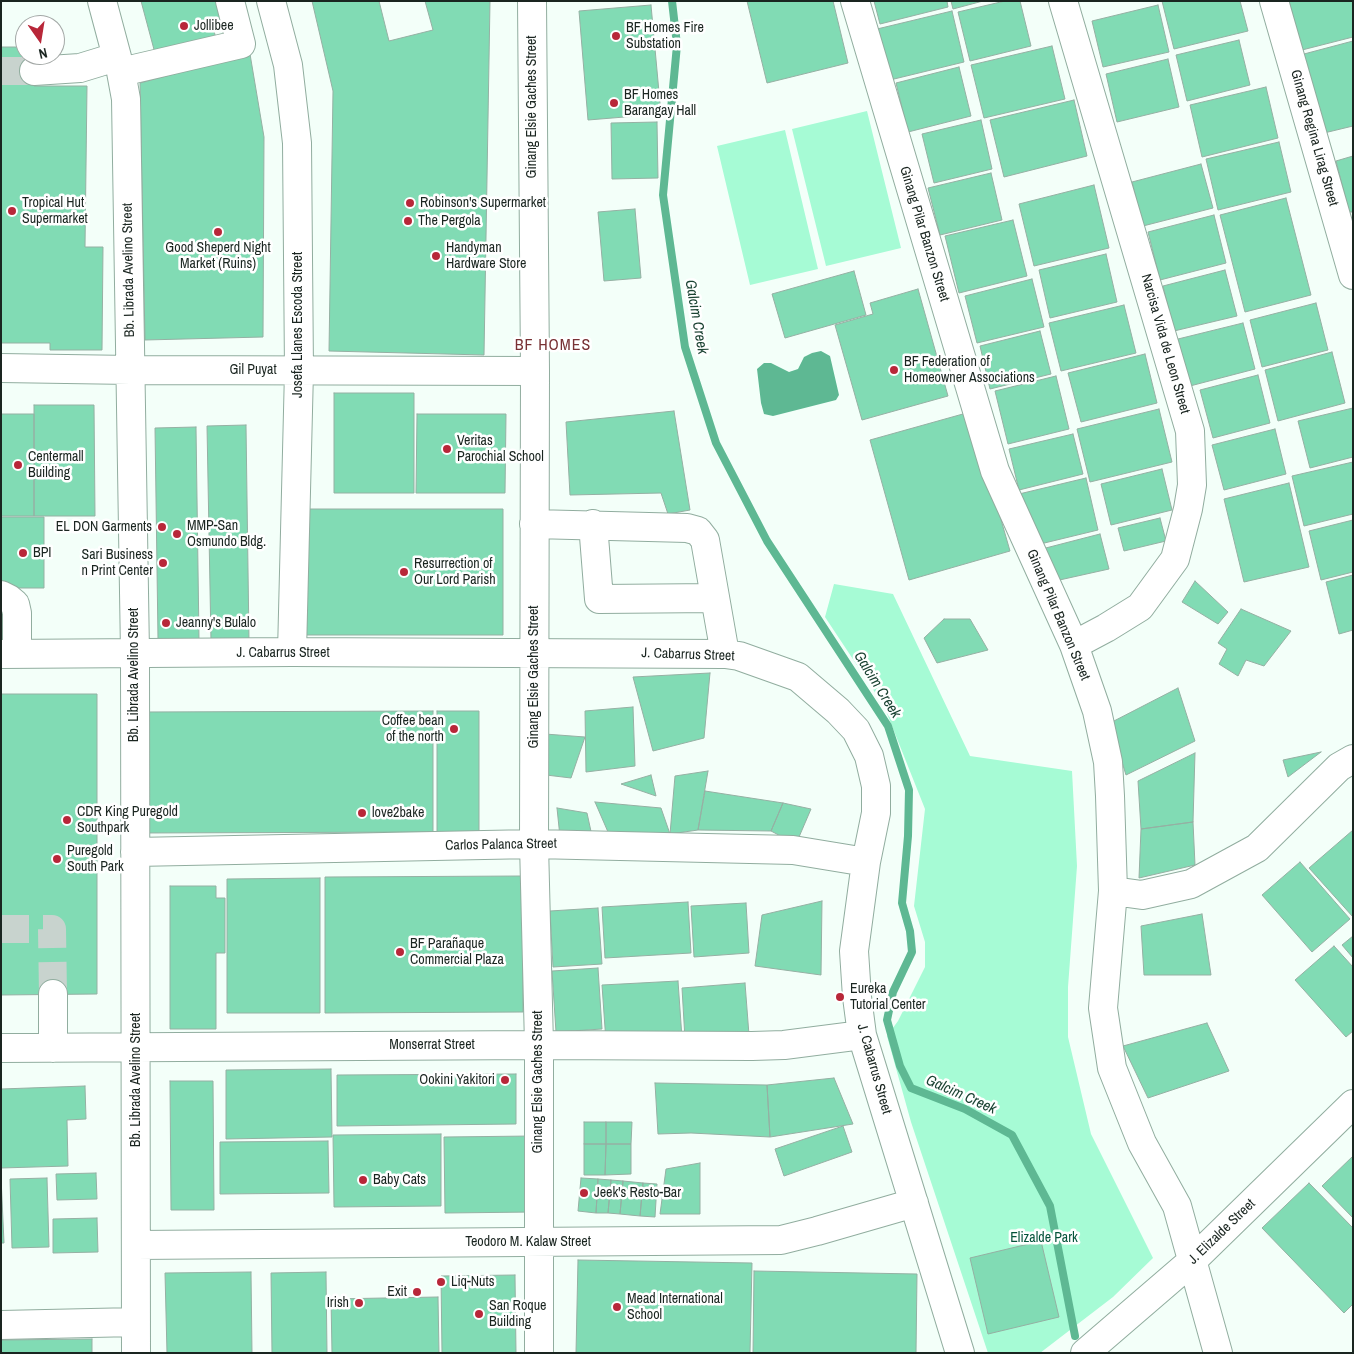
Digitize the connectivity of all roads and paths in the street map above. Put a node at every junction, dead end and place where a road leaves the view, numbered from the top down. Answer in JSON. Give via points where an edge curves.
{"nodes":[{"id":1,"x":102,"y":1,"type":"edge"},
{"id":2,"x":230,"y":1,"type":"edge"},
{"id":3,"x":271,"y":1,"type":"edge"},
{"id":4,"x":532,"y":1,"type":"edge"},
{"id":5,"x":855,"y":1,"type":"edge"},
{"id":6,"x":1063,"y":1,"type":"edge"},
{"id":7,"x":1274,"y":1,"type":"edge"},
{"id":8,"x":118,"y":65,"type":"junction"},
{"id":9,"x":34,"y":71,"type":"tunnel mouth"},
{"id":10,"x":1353,"y":275,"type":"edge"},
{"id":11,"x":1,"y":368,"type":"edge"},
{"id":12,"x":131,"y":370,"type":"junction"},
{"id":13,"x":299,"y":370,"type":"junction"},
{"id":14,"x":534,"y":371,"type":"junction"},
{"id":15,"x":534,"y":524,"type":"junction"},
{"id":16,"x":593,"y":524,"type":"junction"},
{"id":17,"x":1,"y":596,"type":"edge"},
{"id":18,"x":715,"y":598,"type":"junction"},
{"id":19,"x":1074,"y":645,"type":"junction"},
{"id":20,"x":292,"y":652,"type":"junction"},
{"id":21,"x":534,"y":652,"type":"junction"},
{"id":22,"x":9,"y":654,"type":"edge"},
{"id":23,"x":134,"y":654,"type":"junction"},
{"id":24,"x":724,"y":654,"type":"junction"},
{"id":25,"x":1353,"y":759,"type":"edge"},
{"id":26,"x":534,"y":844,"type":"junction"},
{"id":27,"x":135,"y":852,"type":"junction"},
{"id":28,"x":866,"y":862,"type":"junction"},
{"id":29,"x":1113,"y":891,"type":"junction"},
{"id":30,"x":53,"y":994,"type":"tunnel mouth"},
{"id":31,"x":862,"y":1034,"type":"junction"},
{"id":32,"x":539,"y":1045,"type":"junction"},
{"id":33,"x":136,"y":1046,"type":"junction"},
{"id":34,"x":1,"y":1048,"type":"edge"},
{"id":35,"x":53,"y":1048,"type":"junction"},
{"id":36,"x":1353,"y":1104,"type":"edge"},
{"id":37,"x":914,"y":1203,"type":"junction"},
{"id":38,"x":539,"y":1242,"type":"junction"},
{"id":39,"x":136,"y":1245,"type":"junction"},
{"id":40,"x":1192,"y":1261,"type":"junction"},
{"id":41,"x":136,"y":1322,"type":"junction"},
{"id":42,"x":1,"y":1325,"type":"edge"},
{"id":43,"x":136,"y":1353,"type":"edge"},
{"id":44,"x":539,"y":1353,"type":"edge"},
{"id":45,"x":960,"y":1353,"type":"edge"},
{"id":46,"x":1084,"y":1353,"type":"edge"},
{"id":47,"x":1218,"y":1353,"type":"edge"}],
"edges":[{"from":1,"to":8,"type":"street","name":"Bb. Librada Avelino Street"},
{"from":2,"to":8,"type":"street","via":[[241,44]]},
{"from":3,"to":13,"type":"street","name":"Josefa Llanes Escoda Street","via":[[288,65],[297,143]]},
{"from":4,"to":14,"type":"street","name":"Ginang Elsie Gaches Street"},
{"from":5,"to":19,"type":"street","name":"Ginang Pilar Banzon Street","via":[[995,471]]},
{"from":6,"to":19,"type":"street","name":"Narcisa Vida de Leon Street","via":[[1190,431],[1191,476],[1188,509],[1175,560],[1140,606]]},
{"from":7,"to":10,"type":"street","name":"Ginang Regina Lirag Street"},
{"from":8,"to":9,"type":"street"},
{"from":8,"to":12,"type":"street","name":"Bb. Librada Avelino Street","via":[[126,99]]},
{"from":11,"to":12,"type":"street","name":"Gil Puyat"},
{"from":12,"to":13,"type":"street","name":"Gil Puyat"},
{"from":12,"to":23,"type":"street","name":"Bb. Librada Avelino Street"},
{"from":13,"to":14,"type":"street","name":"Gil Puyat"},
{"from":13,"to":20,"type":"street","name":"Josefa Llanes Escoda Street"},
{"from":14,"to":15,"type":"street","name":"Ginang Elsie Gaches Street"},
{"from":15,"to":16,"type":"street"},
{"from":15,"to":21,"type":"street","name":"Ginang Elsie Gaches Street"},
{"from":16,"to":18,"type":"street","via":[[698,531],[705,540]]},
{"from":16,"to":18,"type":"street","via":[[599,599]]},
{"from":17,"to":22,"type":"street","via":[[14,604],[17,613]]},
{"from":18,"to":24,"type":"street"},
{"from":19,"to":29,"type":"street","name":"Ginang Pilar Banzon Street","via":[[1097,711],[1108,762]]},
{"from":20,"to":21,"type":"street","name":"J. Cabarrus Street"},
{"from":20,"to":23,"type":"street","name":"J. Cabarrus Street"},
{"from":21,"to":24,"type":"street","name":"J. Cabarrus Street"},
{"from":21,"to":26,"type":"street","name":"Ginang Elsie Gaches Street"},
{"from":22,"to":23,"type":"street","name":"J. Cabarrus Street"},
{"from":23,"to":27,"type":"street","name":"Bb. Librada Avelino Street"},
{"from":24,"to":28,"type":"street","name":"J. Cabarrus Street","via":[[739,656],[798,677],[856,730],[869,756],[876,786],[876,813]]},
{"from":25,"to":29,"type":"street","via":[[1339,768],[1257,848],[1191,884],[1142,894]]},
{"from":26,"to":27,"type":"street","name":"Carlos Palanca Street"},
{"from":26,"to":28,"type":"street","name":"Carlos Palanca Street","via":[[793,850]]},
{"from":26,"to":32,"type":"street","name":"Ginang Elsie Gaches Street"},
{"from":27,"to":33,"type":"street","name":"Bb. Librada Avelino Street"},
{"from":28,"to":31,"type":"street","name":"J. Cabarrus Street","via":[[854,951]]},
{"from":29,"to":40,"type":"street","name":"Ginang Pilar Banzon Street","via":[[1103,1008],[1112,1068],[1142,1143],[1177,1206]]},
{"from":30,"to":35,"type":"street"},
{"from":31,"to":32,"type":"street","name":"Monserrat Street","via":[[784,1045]]},
{"from":31,"to":37,"type":"street","name":"J. Cabarrus Street"},
{"from":32,"to":33,"type":"street","name":"Monserrat Street"},
{"from":32,"to":38,"type":"street","name":"Ginang Elsie Gaches Street"},
{"from":33,"to":35,"type":"street","name":"Monserrat Street"},
{"from":33,"to":39,"type":"street","name":"Bb. Librada Avelino Street"},
{"from":34,"to":35,"type":"street","name":"Monserrat Street"},
{"from":36,"to":40,"type":"street","name":"J. Elizalde Street"},
{"from":37,"to":38,"type":"street","name":"Teodoro M. Kalaw Street","via":[[781,1240]]},
{"from":37,"to":45,"type":"street","name":"J. Cabarrus Street"},
{"from":38,"to":39,"type":"street","name":"Teodoro M. Kalaw Street"},
{"from":38,"to":44,"type":"street","name":"Ginang Elsie Gaches Street"},
{"from":39,"to":41,"type":"street","name":"Bb. Librada Avelino Street"},
{"from":40,"to":46,"type":"street","name":"J. Elizalde Street"},
{"from":40,"to":47,"type":"street","name":"Ginang Pilar Banzon Street"},
{"from":41,"to":42,"type":"street"},
{"from":41,"to":43,"type":"street","name":"Bb. Librada Avelino Street"}]}
